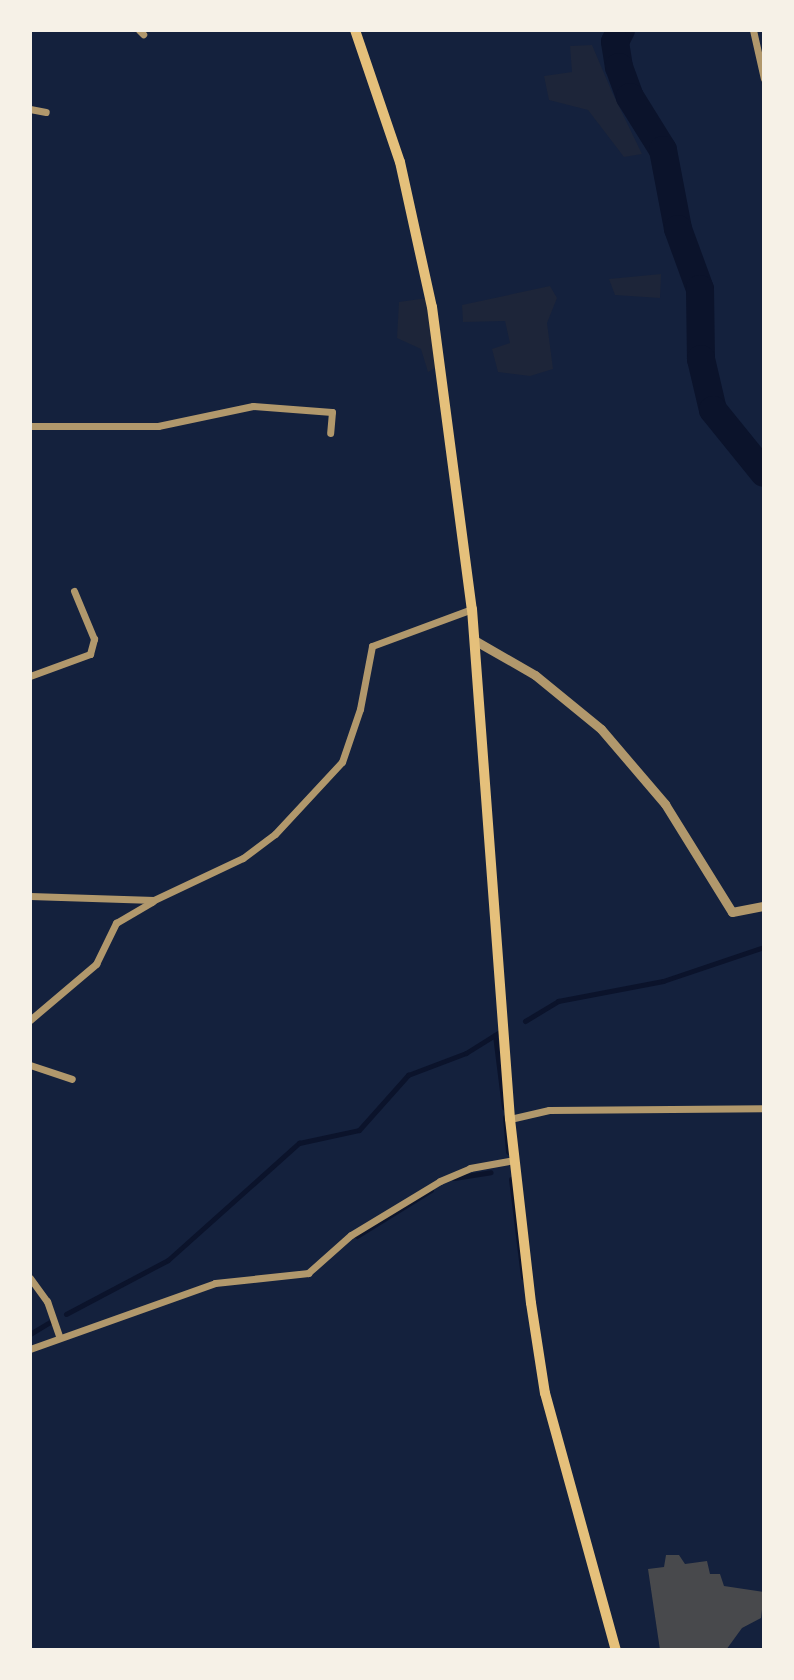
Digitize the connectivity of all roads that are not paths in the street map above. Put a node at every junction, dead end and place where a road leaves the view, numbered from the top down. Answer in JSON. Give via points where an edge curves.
{"nodes":[{"id":1,"x":355,"y":30,"type":"edge"},
{"id":2,"x":753,"y":30,"type":"edge"},
{"id":3,"x":764,"y":79,"type":"edge"},
{"id":4,"x":30,"y":109,"type":"edge"},
{"id":5,"x":46,"y":112,"type":"dead end"},
{"id":6,"x":30,"y":426,"type":"edge"},
{"id":7,"x":330,"y":433,"type":"dead end"},
{"id":8,"x":74,"y":591,"type":"dead end"},
{"id":9,"x":472,"y":609,"type":"junction"},
{"id":10,"x":474,"y":640,"type":"junction"},
{"id":11,"x":30,"y":676,"type":"edge"},
{"id":12,"x":30,"y":896,"type":"edge"},
{"id":13,"x":154,"y":900,"type":"junction"},
{"id":14,"x":764,"y":906,"type":"edge"},
{"id":15,"x":30,"y":1020,"type":"edge"},
{"id":16,"x":30,"y":1065,"type":"edge"},
{"id":17,"x":72,"y":1079,"type":"dead end"},
{"id":18,"x":764,"y":1108,"type":"edge"},
{"id":19,"x":510,"y":1119,"type":"junction"},
{"id":20,"x":514,"y":1160,"type":"junction"},
{"id":21,"x":30,"y":1278,"type":"edge"},
{"id":22,"x":59,"y":1336,"type":"junction"},
{"id":23,"x":30,"y":1349,"type":"edge"},
{"id":24,"x":616,"y":1650,"type":"edge"}],
"edges":[{"from":1,"to":9,"type":"main road","via":[[400,162],[432,307]]},
{"from":2,"to":3,"type":"street"},
{"from":4,"to":5,"type":"street"},
{"from":6,"to":7,"type":"street","via":[[158,426],[253,406],[332,412]]},
{"from":8,"to":11,"type":"street","via":[[94,639],[90,654]]},
{"from":9,"to":10,"type":"main road"},
{"from":9,"to":13,"type":"street","via":[[378,641],[369,653],[355,729],[337,768],[258,848]]},
{"from":10,"to":14,"type":"street","via":[[535,675],[601,729],[673,814],[732,912]]},
{"from":10,"to":19,"type":"main road"},
{"from":12,"to":13,"type":"street"},
{"from":13,"to":15,"type":"street","via":[[116,923],[96,964]]},
{"from":16,"to":17,"type":"street"},
{"from":18,"to":19,"type":"street","via":[[549,1110]]},
{"from":19,"to":20,"type":"main road"},
{"from":20,"to":22,"type":"street","via":[[470,1168],[440,1181],[351,1235],[308,1273],[215,1283]]},
{"from":20,"to":24,"type":"main road","via":[[545,1393]]},
{"from":21,"to":22,"type":"street","via":[[47,1301]]},
{"from":22,"to":23,"type":"street"}]}
